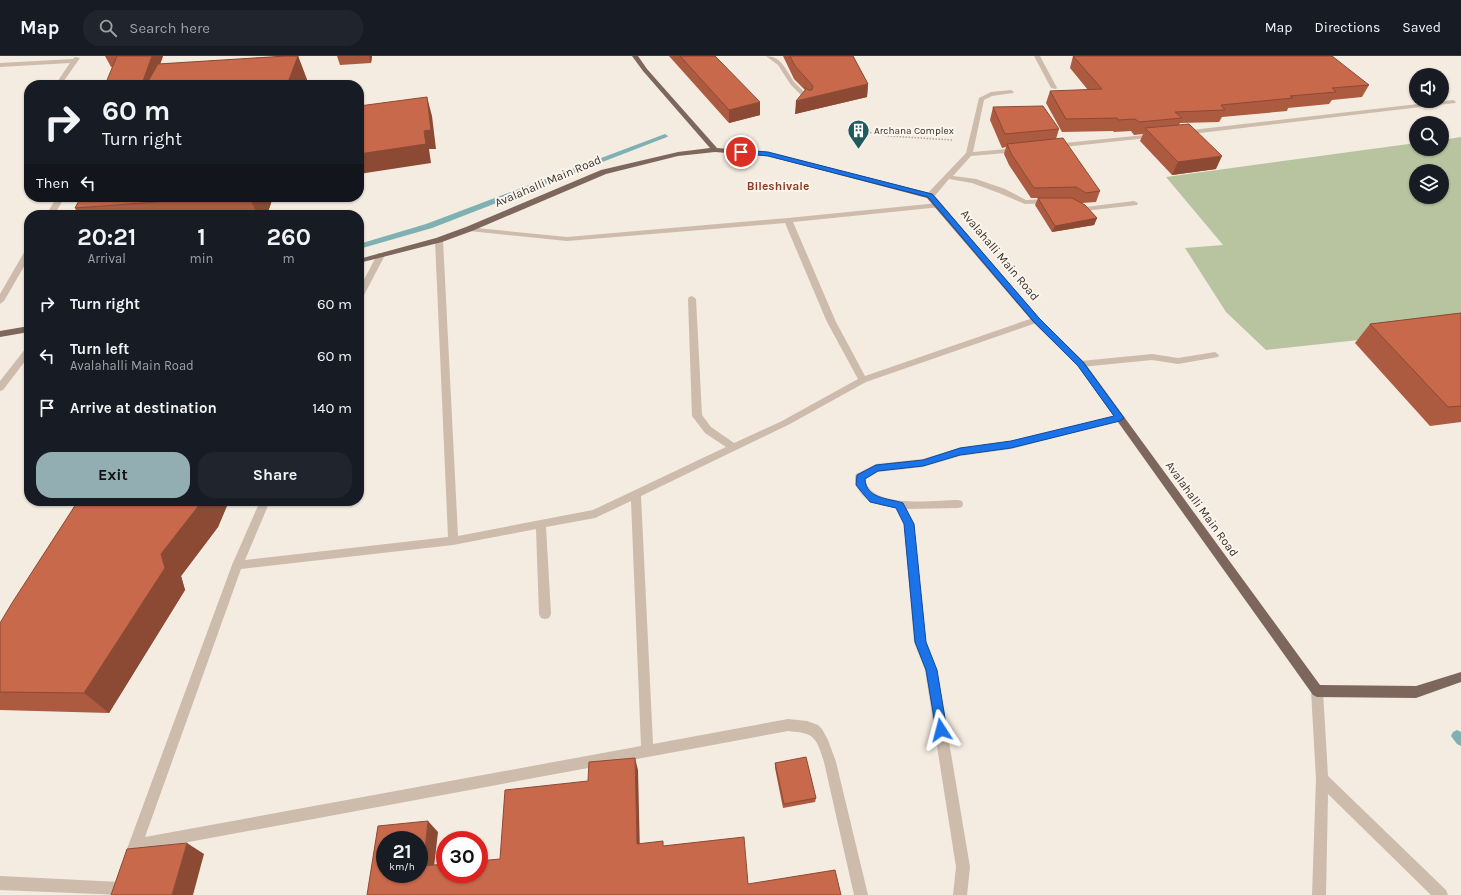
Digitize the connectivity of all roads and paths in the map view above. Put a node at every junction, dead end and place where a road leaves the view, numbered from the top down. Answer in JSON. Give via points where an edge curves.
{"nodes":[{"id":1,"x":635,"y":56,"type":"edge"},
{"id":2,"x":769,"y":56,"type":"edge"},
{"id":3,"x":1037,"y":56,"type":"edge"},
{"id":4,"x":76,"y":58,"type":"edge"},
{"id":5,"x":0,"y":65,"type":"edge"},
{"id":6,"x":61,"y":80,"type":"edge"},
{"id":7,"x":1054,"y":88,"type":"dead end"},
{"id":8,"x":1011,"y":92,"type":"dead end"},
{"id":9,"x":809,"y":100,"type":"edge"},
{"id":10,"x":1453,"y":102,"type":"dead end"},
{"id":11,"x":867,"y":132,"type":"dead end"},
{"id":12,"x":1178,"y":134,"type":"edge"},
{"id":13,"x":1162,"y":135,"type":"edge"},
{"id":14,"x":972,"y":141,"type":"junction"},
{"id":15,"x":1046,"y":147,"type":"edge"},
{"id":16,"x":1023,"y":149,"type":"edge"},
{"id":17,"x":715,"y":150,"type":"junction"},
{"id":18,"x":969,"y":154,"type":"junction"},
{"id":19,"x":948,"y":177,"type":"junction"},
{"id":20,"x":930,"y":196,"type":"junction"},
{"id":21,"x":1072,"y":200,"type":"edge"},
{"id":22,"x":1056,"y":201,"type":"edge"},
{"id":23,"x":1134,"y":203,"type":"dead end"},
{"id":24,"x":938,"y":205,"type":"junction"},
{"id":25,"x":788,"y":220,"type":"junction"},
{"id":26,"x":469,"y":229,"type":"junction"},
{"id":27,"x":439,"y":240,"type":"junction"},
{"id":28,"x":381,"y":255,"type":"junction"},
{"id":29,"x":24,"y":260,"type":"edge"},
{"id":30,"x":364,"y":260,"type":"edge"},
{"id":31,"x":364,"y":288,"type":"edge"},
{"id":32,"x":692,"y":299,"type":"dead end"},
{"id":33,"x":0,"y":301,"type":"edge"},
{"id":34,"x":1036,"y":320,"type":"junction"},
{"id":35,"x":24,"y":330,"type":"edge"},
{"id":36,"x":0,"y":334,"type":"edge"},
{"id":37,"x":1215,"y":355,"type":"dead end"},
{"id":38,"x":24,"y":357,"type":"edge"},
{"id":39,"x":1081,"y":364,"type":"junction"},
{"id":40,"x":863,"y":380,"type":"junction"},
{"id":41,"x":0,"y":388,"type":"edge"},
{"id":42,"x":1120,"y":418,"type":"junction"},
{"id":43,"x":734,"y":448,"type":"junction"},
{"id":44,"x":636,"y":495,"type":"junction"},
{"id":45,"x":958,"y":504,"type":"dead end"},
{"id":46,"x":899,"y":505,"type":"junction"},
{"id":47,"x":263,"y":506,"type":"edge"},
{"id":48,"x":541,"y":524,"type":"junction"},
{"id":49,"x":453,"y":541,"type":"junction"},
{"id":50,"x":237,"y":565,"type":"junction"},
{"id":51,"x":545,"y":614,"type":"dead end"},
{"id":52,"x":1461,"y":677,"type":"edge"},
{"id":53,"x":1316,"y":691,"type":"junction"},
{"id":54,"x":647,"y":751,"type":"junction"},
{"id":55,"x":1322,"y":779,"type":"junction"},
{"id":56,"x":136,"y":845,"type":"junction"},
{"id":57,"x":130,"y":859,"type":"edge"},
{"id":58,"x":0,"y":883,"type":"edge"},
{"id":59,"x":120,"y":888,"type":"edge"},
{"id":60,"x":861,"y":895,"type":"edge"},
{"id":61,"x":960,"y":895,"type":"edge"},
{"id":62,"x":1319,"y":895,"type":"edge"},
{"id":63,"x":1441,"y":895,"type":"edge"}],
"edges":[{"from":1,"to":17,"type":"main road"},
{"from":2,"to":9,"type":"street","via":[[780,64],[793,84]]},
{"from":3,"to":7,"type":"street"},
{"from":4,"to":5,"type":"street"},
{"from":4,"to":6,"type":"street"},
{"from":8,"to":14,"type":"street","via":[[991,94],[981,99]]},
{"from":10,"to":12,"type":"street"},
{"from":11,"to":14,"type":"path","via":[[897,137]]},
{"from":13,"to":15,"type":"street"},
{"from":14,"to":18,"type":"street"},
{"from":16,"to":18,"type":"street"},
{"from":17,"to":20,"type":"main road","name":"Avalahalli Main Road","via":[[768,154]]},
{"from":17,"to":26,"type":"main road","name":"Avalahalli Main Road","via":[[678,154],[604,172]]},
{"from":18,"to":19,"type":"street"},
{"from":19,"to":20,"type":"street"},
{"from":19,"to":22,"type":"street","via":[[973,181],[1025,202]]},
{"from":20,"to":24,"type":"main road","name":"Avalahalli Main Road"},
{"from":21,"to":23,"type":"street","via":[[1084,209]]},
{"from":24,"to":25,"type":"street"},
{"from":24,"to":34,"type":"main road","name":"Avalahalli Main Road"},
{"from":25,"to":26,"type":"street","via":[[567,239]]},
{"from":25,"to":40,"type":"street","via":[[830,318],[850,360]]},
{"from":26,"to":27,"type":"main road","name":"Avalahalli Main Road"},
{"from":27,"to":28,"type":"main road","name":"Avalahalli Main Road"},
{"from":27,"to":49,"type":"street"},
{"from":28,"to":30,"type":"main road","name":"Avalahalli Main Road"},
{"from":28,"to":31,"type":"street"},
{"from":29,"to":33,"type":"street"},
{"from":32,"to":43,"type":"street","via":[[697,416],[708,430]]},
{"from":34,"to":39,"type":"main road","name":"Avalahalli Main Road"},
{"from":34,"to":40,"type":"street"},
{"from":35,"to":36,"type":"main road"},
{"from":37,"to":39,"type":"street","via":[[1178,361],[1152,357]]},
{"from":38,"to":41,"type":"street"},
{"from":39,"to":42,"type":"main road","name":"Avalahalli Main Road"},
{"from":40,"to":43,"type":"street"},
{"from":42,"to":46,"type":"street","via":[[1011,445],[960,452],[923,463],[876,468],[860,477],[860,485],[873,500]]},
{"from":42,"to":53,"type":"main road","name":"Avalahalli Main Road"},
{"from":43,"to":44,"type":"street"},
{"from":44,"to":48,"type":"street","via":[[595,514]]},
{"from":44,"to":54,"type":"street"},
{"from":45,"to":46,"type":"street"},
{"from":46,"to":61,"type":"street","via":[[909,524],[920,642],[932,670],[963,866]]},
{"from":47,"to":50,"type":"street"},
{"from":48,"to":49,"type":"street"},
{"from":48,"to":51,"type":"street"},
{"from":49,"to":50,"type":"street"},
{"from":50,"to":56,"type":"street"},
{"from":52,"to":53,"type":"main road","via":[[1416,692]]},
{"from":53,"to":55,"type":"street"},
{"from":54,"to":56,"type":"street"},
{"from":54,"to":60,"type":"street","via":[[788,725],[805,726],[816,730],[830,762]]},
{"from":55,"to":62,"type":"street"},
{"from":55,"to":63,"type":"street"},
{"from":56,"to":57,"type":"street"},
{"from":58,"to":59,"type":"street"}]}
